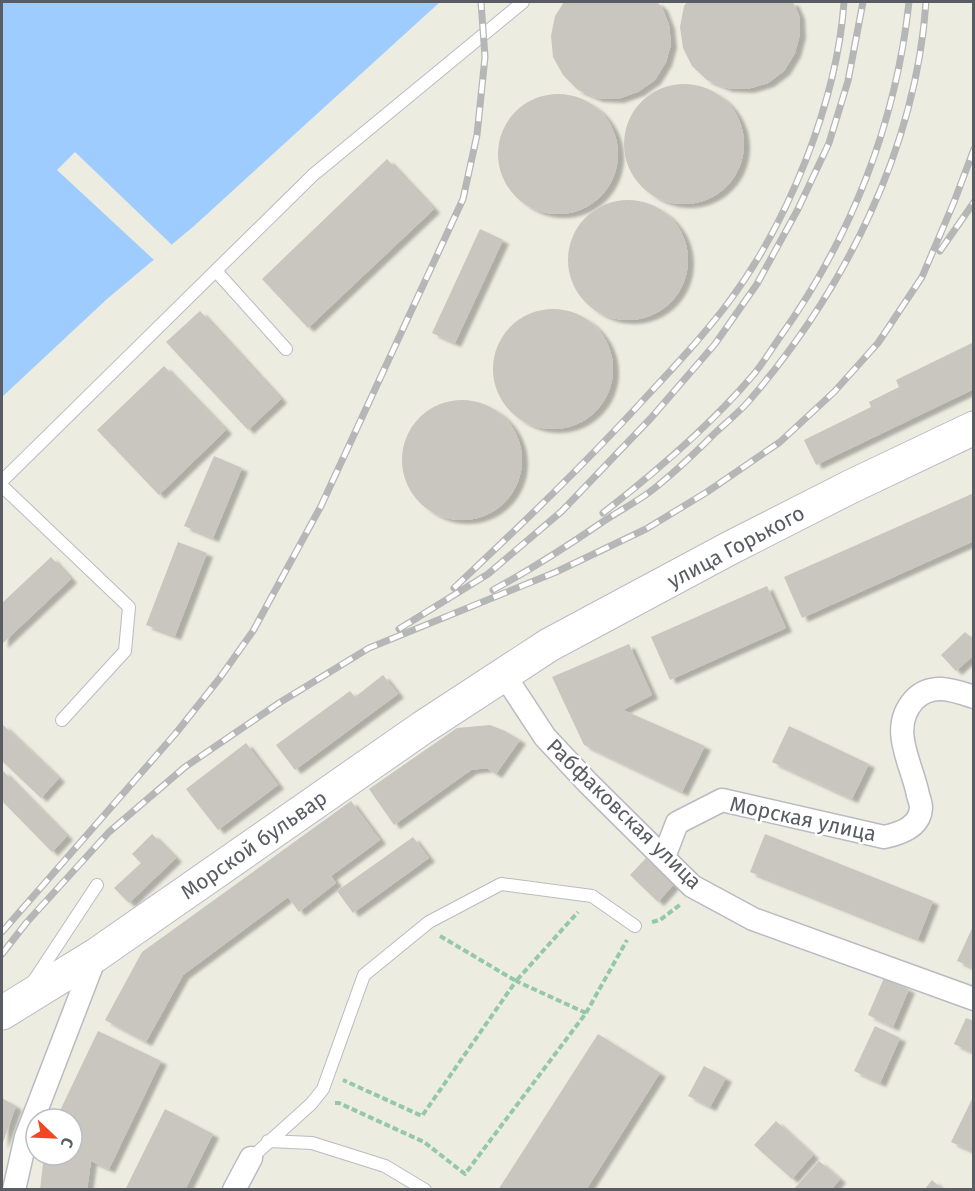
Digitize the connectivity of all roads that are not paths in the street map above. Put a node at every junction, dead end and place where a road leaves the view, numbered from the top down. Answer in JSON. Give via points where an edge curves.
{"nodes":[{"id":1,"x":523,"y":2,"type":"edge"},
{"id":2,"x":216,"y":271,"type":"junction"},
{"id":3,"x":286,"y":349,"type":"dead end"},
{"id":4,"x":974,"y":428,"type":"edge"},
{"id":5,"x":2,"y":481,"type":"edge"},
{"id":6,"x":2,"y":486,"type":"edge"},
{"id":7,"x":503,"y":674,"type":"junction"},
{"id":8,"x":974,"y":697,"type":"edge"},
{"id":9,"x":62,"y":720,"type":"dead end"},
{"id":10,"x":663,"y":857,"type":"junction"},
{"id":11,"x":97,"y":885,"type":"dead end"},
{"id":12,"x":635,"y":926,"type":"dead end"},
{"id":13,"x":96,"y":955,"type":"junction"},
{"id":14,"x":974,"y":999,"type":"edge"},
{"id":15,"x":11,"y":1007,"type":"edge"},
{"id":16,"x":268,"y":1141,"type":"junction"},
{"id":17,"x":251,"y":1158,"type":"joint"},
{"id":18,"x":14,"y":1190,"type":"edge"},
{"id":19,"x":234,"y":1190,"type":"edge"},
{"id":20,"x":425,"y":1190,"type":"edge"}],
"edges":[{"from":1,"to":2,"type":"lane","via":[[313,175]]},
{"from":2,"to":3,"type":"lane"},
{"from":2,"to":5,"type":"lane"},
{"from":4,"to":7,"type":"street","name":"улица Горького","via":[[730,548],[549,645]]},
{"from":6,"to":9,"type":"lane","via":[[129,607],[124,651]]},
{"from":7,"to":10,"type":"street","name":"Рабфаковская улица","via":[[545,737]]},
{"from":7,"to":13,"type":"street","name":"Морской бульвар"},
{"from":8,"to":10,"type":"street","name":"Морская улица","via":[[942,688],[921,692],[911,703],[902,721],[901,739],[921,809],[916,821],[904,832],[885,837],[722,800],[677,823]]},
{"from":10,"to":14,"type":"street","name":"Рабфаковская улица","via":[[692,886],[753,919]]},
{"from":11,"to":15,"type":"lane"},
{"from":12,"to":16,"type":"lane","via":[[592,896],[501,884],[423,926],[364,975],[323,1089]]},
{"from":13,"to":15,"type":"street","name":"Морской бульвар"},
{"from":13,"to":18,"type":"street","via":[[26,1137]]},
{"from":16,"to":17,"type":"lane"},
{"from":16,"to":20,"type":"lane","via":[[312,1143],[386,1166]]},
{"from":17,"to":19,"type":"street"}]}
